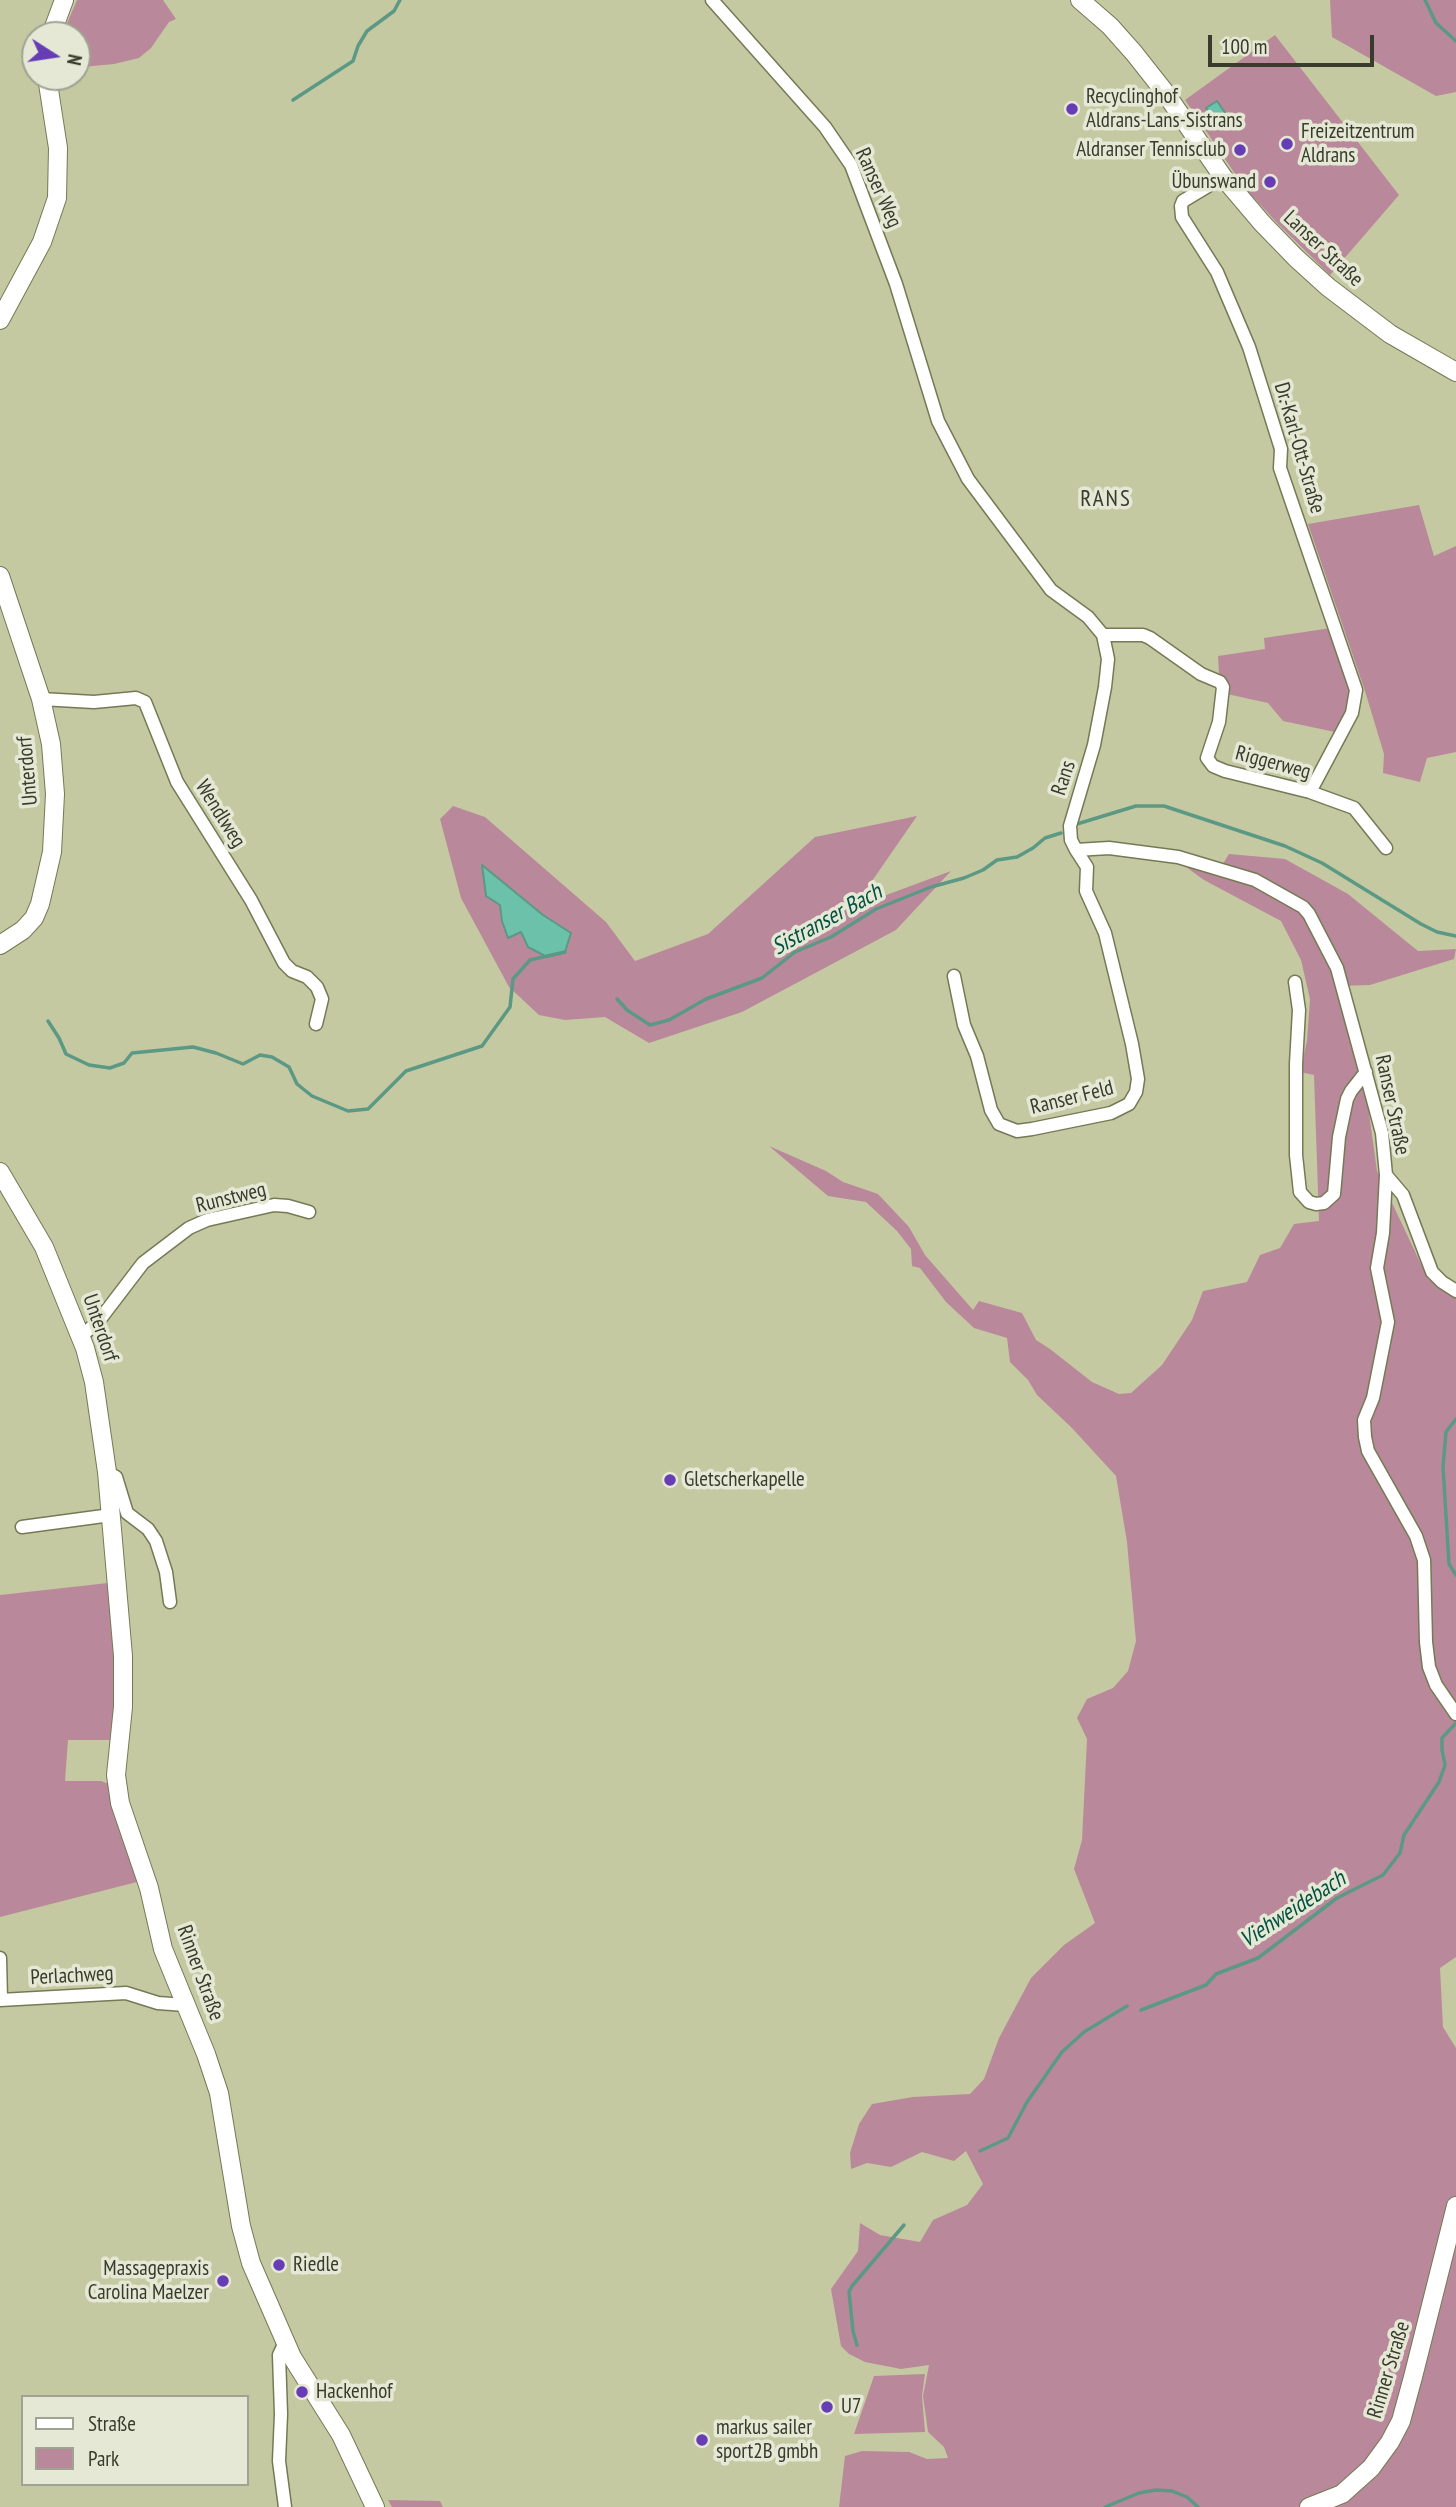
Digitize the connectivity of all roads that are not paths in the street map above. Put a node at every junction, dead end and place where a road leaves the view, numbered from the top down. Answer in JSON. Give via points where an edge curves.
{"nodes":[{"id":1,"x":64,"y":0,"type":"edge"},
{"id":2,"x":712,"y":0,"type":"edge"},
{"id":3,"x":1080,"y":0,"type":"edge"},
{"id":4,"x":56,"y":21,"type":"edge"},
{"id":5,"x":49,"y":91,"type":"edge"},
{"id":6,"x":1223,"y":177,"type":"junction"},
{"id":7,"x":0,"y":320,"type":"edge"},
{"id":8,"x":1456,"y":372,"type":"edge"},
{"id":9,"x":0,"y":576,"type":"edge"},
{"id":10,"x":1103,"y":635,"type":"junction"},
{"id":11,"x":41,"y":699,"type":"junction"},
{"id":12,"x":1310,"y":792,"type":"junction"},
{"id":13,"x":1386,"y":848,"type":"dead end"},
{"id":14,"x":1076,"y":850,"type":"junction"},
{"id":15,"x":0,"y":945,"type":"edge"},
{"id":16,"x":954,"y":975,"type":"dead end"},
{"id":17,"x":1295,"y":982,"type":"dead end"},
{"id":18,"x":316,"y":1024,"type":"dead end"},
{"id":19,"x":1367,"y":1072,"type":"junction"},
{"id":20,"x":0,"y":1172,"type":"edge"},
{"id":21,"x":1386,"y":1175,"type":"junction"},
{"id":22,"x":309,"y":1212,"type":"dead end"},
{"id":23,"x":1456,"y":1291,"type":"edge"},
{"id":24,"x":81,"y":1336,"type":"junction"},
{"id":25,"x":107,"y":1472,"type":"junction"},
{"id":26,"x":111,"y":1515,"type":"junction"},
{"id":27,"x":22,"y":1527,"type":"dead end"},
{"id":28,"x":170,"y":1602,"type":"dead end"},
{"id":29,"x":1456,"y":1714,"type":"edge"},
{"id":30,"x":0,"y":1958,"type":"edge"},
{"id":31,"x":0,"y":2000,"type":"edge"},
{"id":32,"x":186,"y":2005,"type":"junction"},
{"id":33,"x":1456,"y":2206,"type":"edge"},
{"id":34,"x":286,"y":2340,"type":"junction"},
{"id":35,"x":285,"y":2507,"type":"edge"},
{"id":36,"x":375,"y":2507,"type":"edge"},
{"id":37,"x":1309,"y":2507,"type":"edge"}],
"edges":[{"from":1,"to":4,"type":"main road"},
{"from":2,"to":10,"type":"street","name":"Ranser Weg","via":[[825,127],[851,164],[896,284],[941,429],[968,479],[1042,579]]},
{"from":3,"to":6,"type":"main road","name":"Lanser Straße","via":[[1149,70]]},
{"from":5,"to":7,"type":"main road","via":[[58,148],[57,198],[42,242]]},
{"from":6,"to":8,"type":"main road","name":"Lanser Straße","via":[[1262,223],[1328,287],[1392,335]]},
{"from":6,"to":12,"type":"street","name":"Dr.-Karl-Ott-Straße","via":[[1183,201],[1182,217],[1217,272],[1249,347],[1281,449],[1280,468],[1356,690],[1352,713]]},
{"from":9,"to":11,"type":"main road","name":"Unterdorf"},
{"from":10,"to":12,"type":"street","name":"Riggerweg","via":[[1150,638],[1220,682],[1219,722],[1207,752],[1208,762],[1225,771]]},
{"from":10,"to":14,"type":"street","name":"Rans","via":[[1108,659],[1105,687],[1070,826]]},
{"from":11,"to":15,"type":"main road","name":"Unterdorf","via":[[55,778],[50,867],[34,918]]},
{"from":11,"to":18,"type":"street","name":"Wendlweg","via":[[94,702],[136,698],[145,702],[177,782],[251,900],[284,963],[317,986],[322,999]]},
{"from":12,"to":13,"type":"street","name":"Riggerweg","via":[[1354,808]]},
{"from":14,"to":16,"type":"street","name":"Ranser Feld","via":[[1087,867],[1086,891],[1105,933],[1134,1057],[1138,1086],[1129,1104],[1111,1113],[1032,1129],[999,1124],[964,1025]]},
{"from":14,"to":19,"type":"street","name":"Ranser Straße","via":[[1109,848],[1202,863],[1255,880],[1303,907],[1321,933],[1341,980]]},
{"from":17,"to":19,"type":"street","via":[[1299,1010],[1296,1155],[1300,1192],[1316,1205],[1334,1194],[1347,1099]]},
{"from":19,"to":21,"type":"street","name":"Ranser Straße","via":[[1382,1133]]},
{"from":20,"to":24,"type":"main road","name":"Unterdorf","via":[[42,1242]]},
{"from":21,"to":23,"type":"street","via":[[1403,1195],[1432,1272]]},
{"from":21,"to":29,"type":"street","name":"Ranser Straße","via":[[1377,1268],[1388,1322],[1373,1398],[1364,1420],[1365,1437],[1424,1560],[1429,1667]]},
{"from":22,"to":24,"type":"street","name":"Runstweg","via":[[266,1206],[189,1228],[143,1263]]},
{"from":24,"to":25,"type":"main road","name":"Unterdorf","via":[[94,1382]]},
{"from":25,"to":26,"type":"main road","name":"Unterdorf"},
{"from":25,"to":28,"type":"street","via":[[116,1477],[127,1513],[156,1541]]},
{"from":26,"to":27,"type":"street"},
{"from":26,"to":32,"type":"main road","name":"Rinner Straße","via":[[124,1671],[118,1796],[149,1888],[163,1949]]},
{"from":30,"to":31,"type":"street"},
{"from":31,"to":32,"type":"street","name":"Perlachweg","via":[[126,1993],[158,2003]]},
{"from":32,"to":34,"type":"main road","name":"Rinner Straße","via":[[219,2093],[245,2243]]},
{"from":33,"to":37,"type":"main road","name":"Rinner Straße","via":[[1401,2421],[1371,2468],[1342,2494]]},
{"from":34,"to":35,"type":"street","via":[[279,2354],[279,2461]]},
{"from":34,"to":36,"type":"main road","name":"Rinner Straße","via":[[341,2435]]}]}
